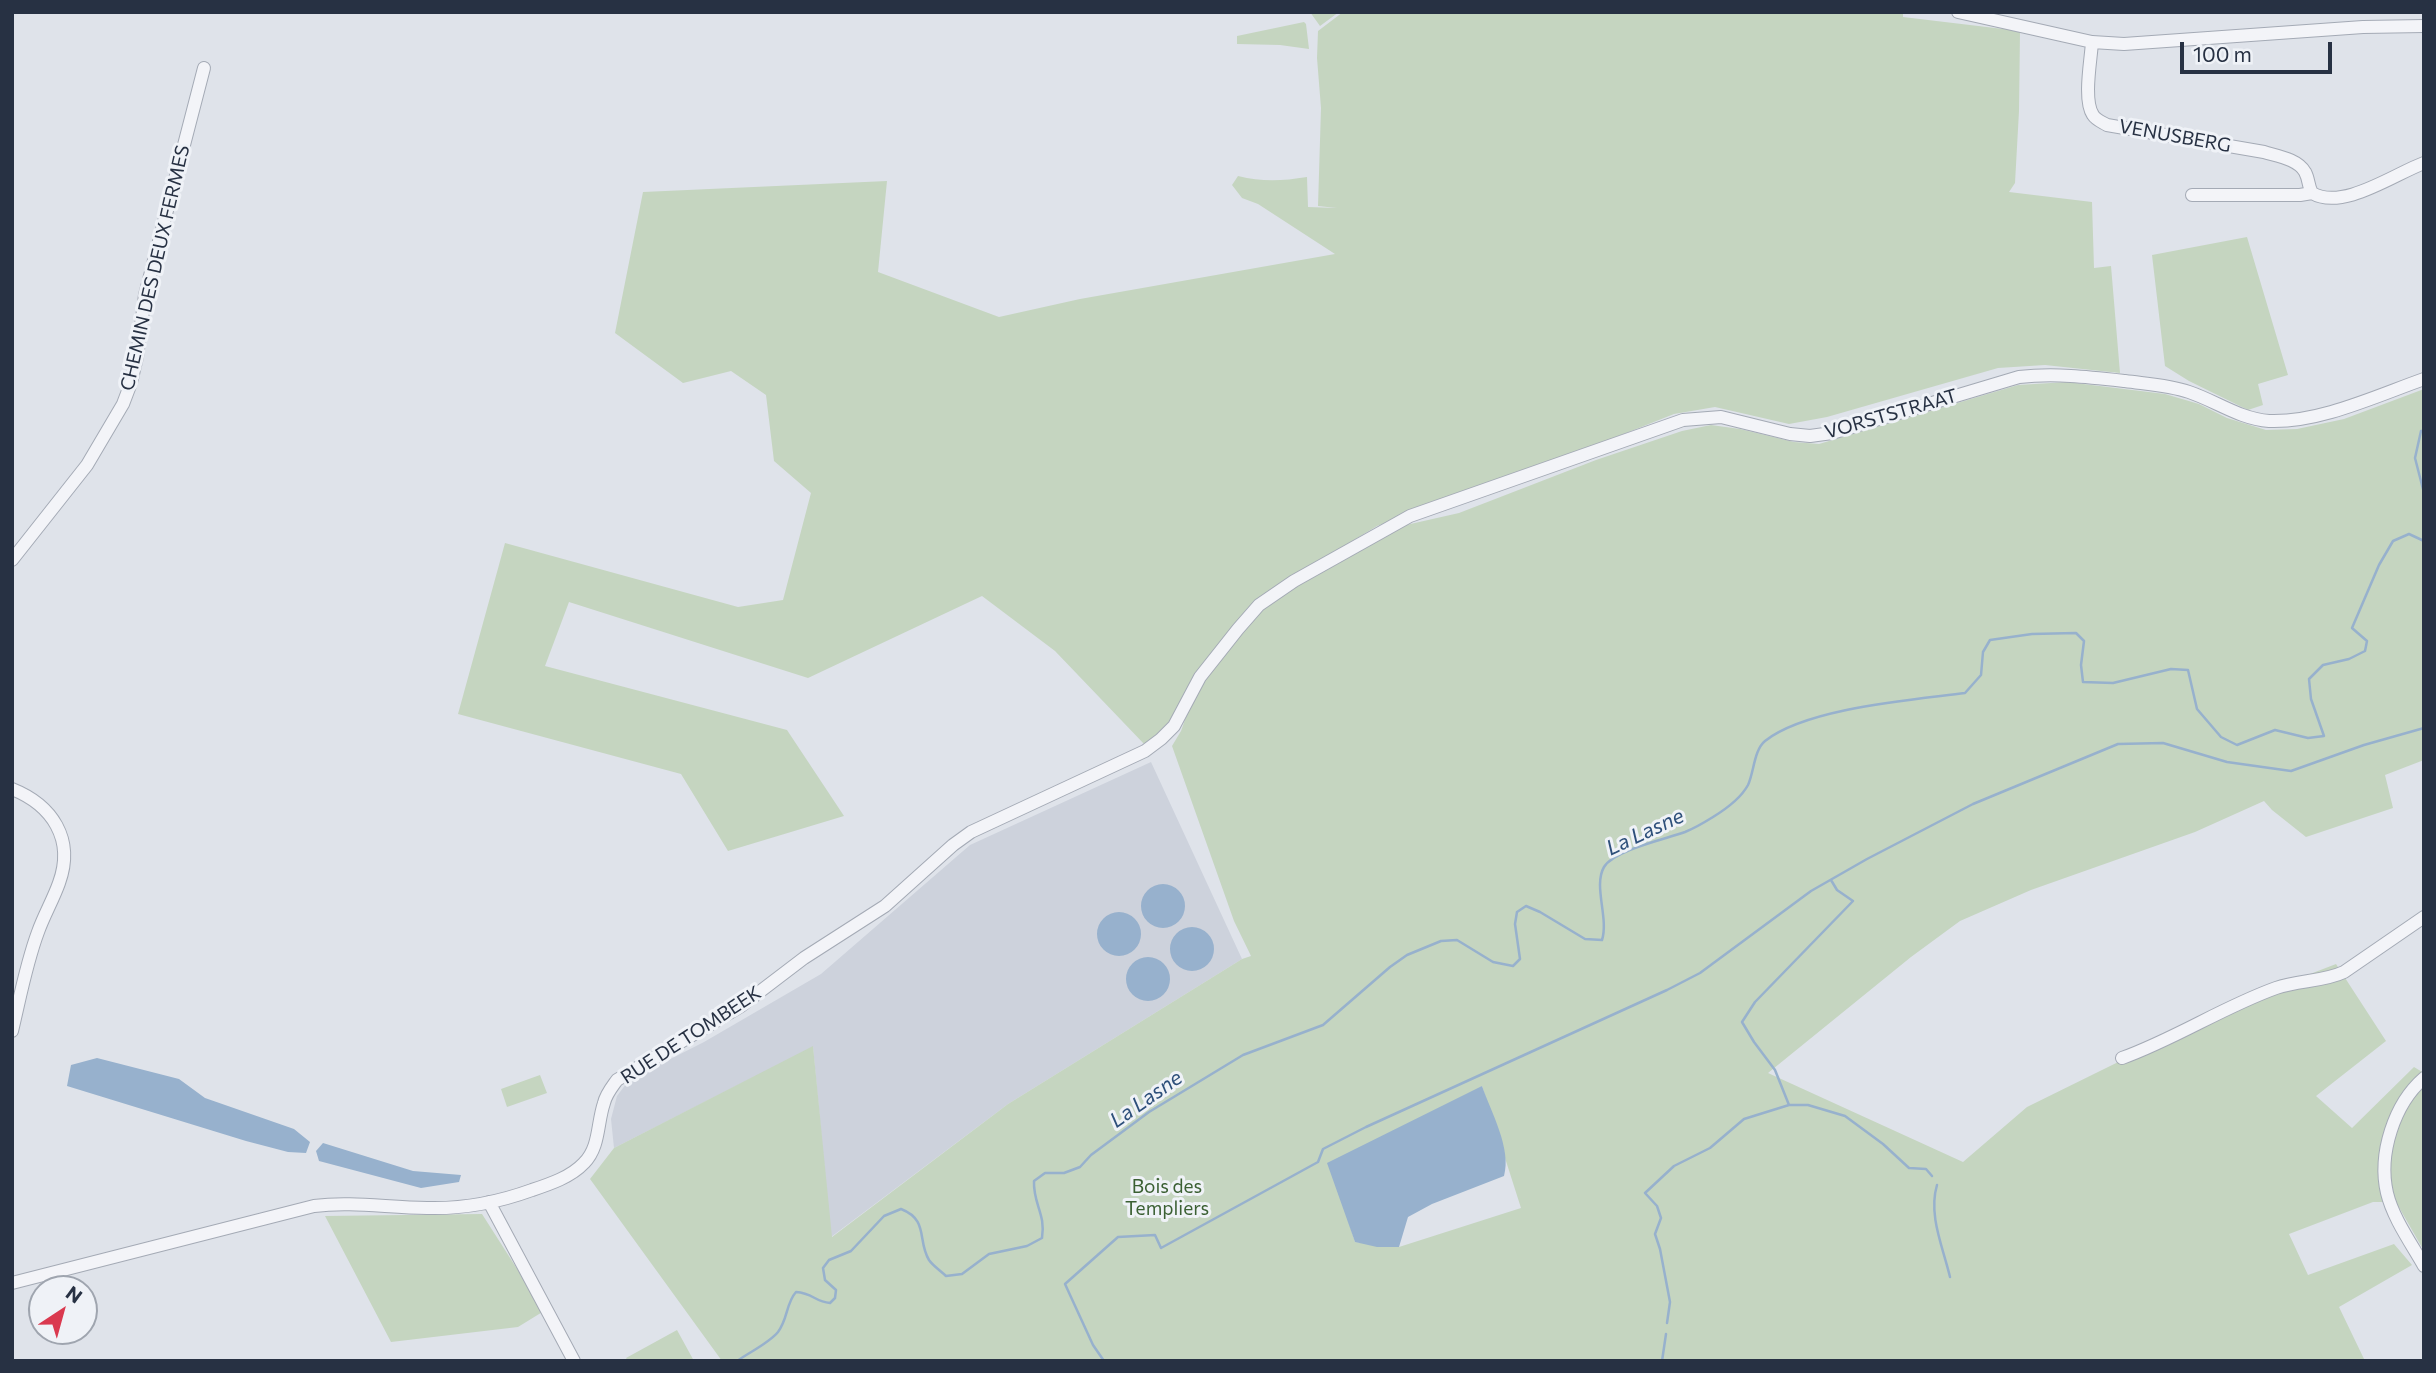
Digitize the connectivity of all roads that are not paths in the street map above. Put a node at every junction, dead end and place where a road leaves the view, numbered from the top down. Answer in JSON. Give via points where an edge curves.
{"nodes":[{"id":1,"x":1958,"y":12,"type":"edge"},
{"id":2,"x":1989,"y":16,"type":"edge"},
{"id":3,"x":2424,"y":26,"type":"edge"},
{"id":4,"x":2092,"y":42,"type":"junction"},
{"id":5,"x":204,"y":68,"type":"dead end"},
{"id":6,"x":2424,"y":163,"type":"edge"},
{"id":7,"x":2312,"y":193,"type":"junction"},
{"id":8,"x":2192,"y":195,"type":"dead end"},
{"id":9,"x":2424,"y":379,"type":"edge"},
{"id":10,"x":12,"y":560,"type":"edge"},
{"id":11,"x":1294,"y":581,"type":"joint"},
{"id":12,"x":12,"y":789,"type":"edge"},
{"id":13,"x":2424,"y":917,"type":"edge"},
{"id":14,"x":12,"y":1031,"type":"edge"},
{"id":15,"x":2122,"y":1058,"type":"dead end"},
{"id":16,"x":2424,"y":1078,"type":"edge"},
{"id":17,"x":489,"y":1202,"type":"junction"},
{"id":18,"x":2424,"y":1266,"type":"edge"},
{"id":19,"x":12,"y":1283,"type":"edge"},
{"id":20,"x":574,"y":1361,"type":"edge"}],
"edges":[{"from":1,"to":2,"type":"street"},
{"from":2,"to":4,"type":"street"},
{"from":3,"to":4,"type":"street","via":[[2363,26],[2124,44]]},
{"from":4,"to":7,"type":"street","name":"VENUSBERG","via":[[2088,94],[2098,120],[2282,157],[2304,169]]},
{"from":5,"to":10,"type":"street","name":"CHEMIN DES DEUX FERMES","via":[[145,295],[137,357],[123,404],[87,465]]},
{"from":6,"to":7,"type":"street","via":[[2365,192],[2346,196]]},
{"from":7,"to":8,"type":"street"},
{"from":9,"to":11,"type":"street","name":"VORSTSTRAAT","via":[[2323,414],[2286,421],[2247,417],[2167,386],[2054,374],[2019,377],[1810,436],[1721,417],[1683,420],[1410,516]]},
{"from":11,"to":17,"type":"street","name":"RUE DE TOMBEEK","via":[[1259,605],[1238,629],[1200,677],[1174,726],[1161,739],[1145,751],[971,832],[885,906],[741,1006],[617,1080],[603,1105],[594,1147],[572,1174]]},
{"from":12,"to":14,"type":"street","via":[[46,808],[64,854]]},
{"from":13,"to":15,"type":"street","via":[[2346,971],[2276,988]]},
{"from":16,"to":18,"type":"street","via":[[2402,1105],[2385,1163],[2387,1193]]},
{"from":17,"to":19,"type":"street","name":"RUE DE TOMBEEK","via":[[428,1209],[314,1206]]},
{"from":17,"to":20,"type":"street"}]}
